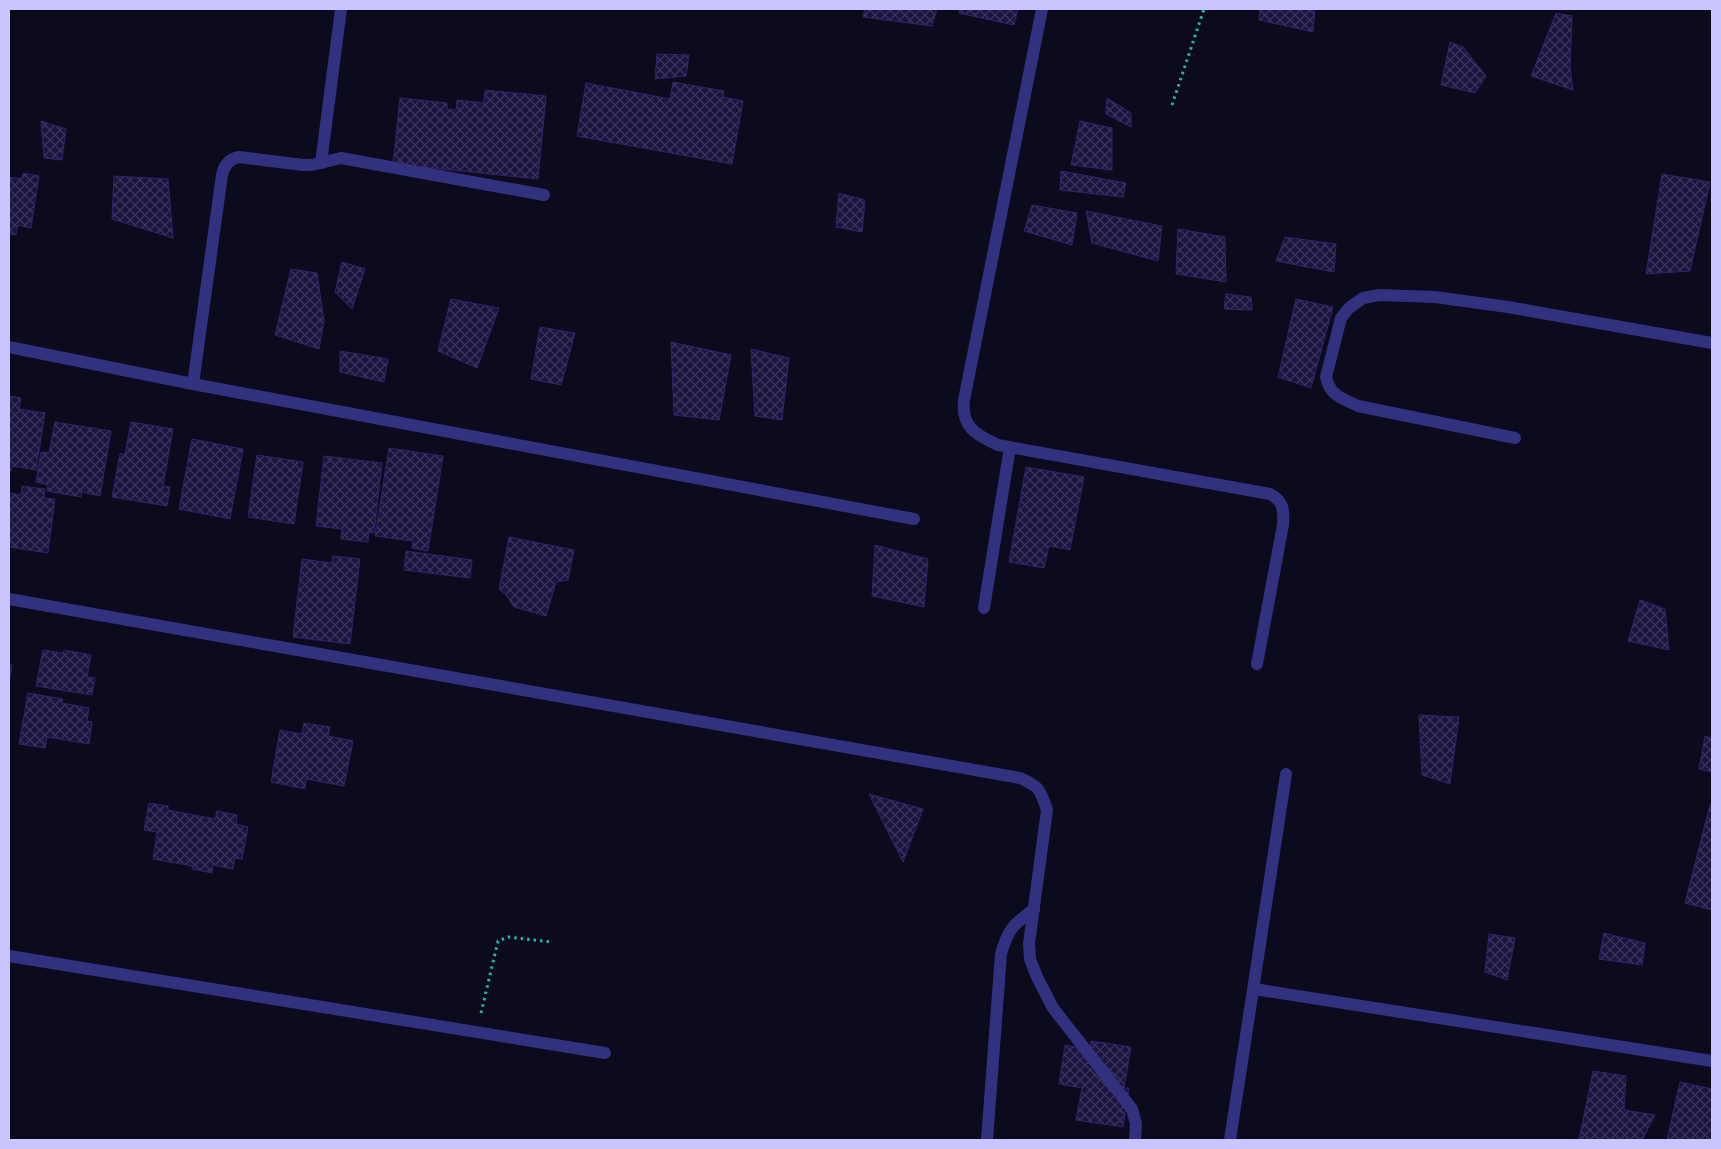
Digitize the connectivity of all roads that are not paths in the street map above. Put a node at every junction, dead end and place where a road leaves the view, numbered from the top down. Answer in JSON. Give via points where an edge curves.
{"nodes":[{"id":1,"x":342,"y":9,"type":"edge"},
{"id":2,"x":1042,"y":9,"type":"edge"},
{"id":3,"x":321,"y":163,"type":"junction"},
{"id":4,"x":544,"y":195,"type":"dead end"},
{"id":5,"x":1712,"y":343,"type":"edge"},
{"id":6,"x":9,"y":347,"type":"edge"},
{"id":7,"x":192,"y":384,"type":"junction"},
{"id":8,"x":1516,"y":438,"type":"dead end"},
{"id":9,"x":1010,"y":447,"type":"junction"},
{"id":10,"x":914,"y":519,"type":"dead end"},
{"id":11,"x":9,"y":599,"type":"edge"},
{"id":12,"x":984,"y":608,"type":"dead end"},
{"id":13,"x":1257,"y":664,"type":"dead end"},
{"id":14,"x":1286,"y":774,"type":"dead end"},
{"id":15,"x":1034,"y":910,"type":"junction"},
{"id":16,"x":9,"y":956,"type":"edge"},
{"id":17,"x":1254,"y":989,"type":"junction"},
{"id":18,"x":606,"y":1053,"type":"dead end"},
{"id":19,"x":1712,"y":1060,"type":"edge"},
{"id":20,"x":987,"y":1140,"type":"edge"},
{"id":21,"x":1135,"y":1140,"type":"edge"},
{"id":22,"x":1230,"y":1140,"type":"edge"}],
"edges":[{"from":1,"to":3,"type":"street"},
{"from":2,"to":9,"type":"street","via":[[962,411],[965,422],[979,436]]},
{"from":3,"to":4,"type":"street","via":[[341,158]]},
{"from":3,"to":7,"type":"street","via":[[294,165],[239,157],[227,162],[223,168]]},
{"from":5,"to":8,"type":"street","via":[[1435,297],[1363,298],[1341,318],[1326,377],[1335,395],[1358,406]]},
{"from":6,"to":7,"type":"street"},
{"from":7,"to":10,"type":"street"},
{"from":9,"to":12,"type":"street"},
{"from":9,"to":13,"type":"street","via":[[1270,494],[1277,498],[1282,504],[1283,525]]},
{"from":11,"to":15,"type":"street","via":[[1020,778],[1041,792],[1047,810]]},
{"from":14,"to":17,"type":"street"},
{"from":15,"to":20,"type":"street","via":[[1015,924],[1006,936],[1001,954]]},
{"from":15,"to":21,"type":"street","via":[[1030,959],[1036,976],[1054,1008],[1132,1109],[1136,1124]]},
{"from":16,"to":18,"type":"street"},
{"from":17,"to":19,"type":"street"},
{"from":17,"to":22,"type":"street"}]}
